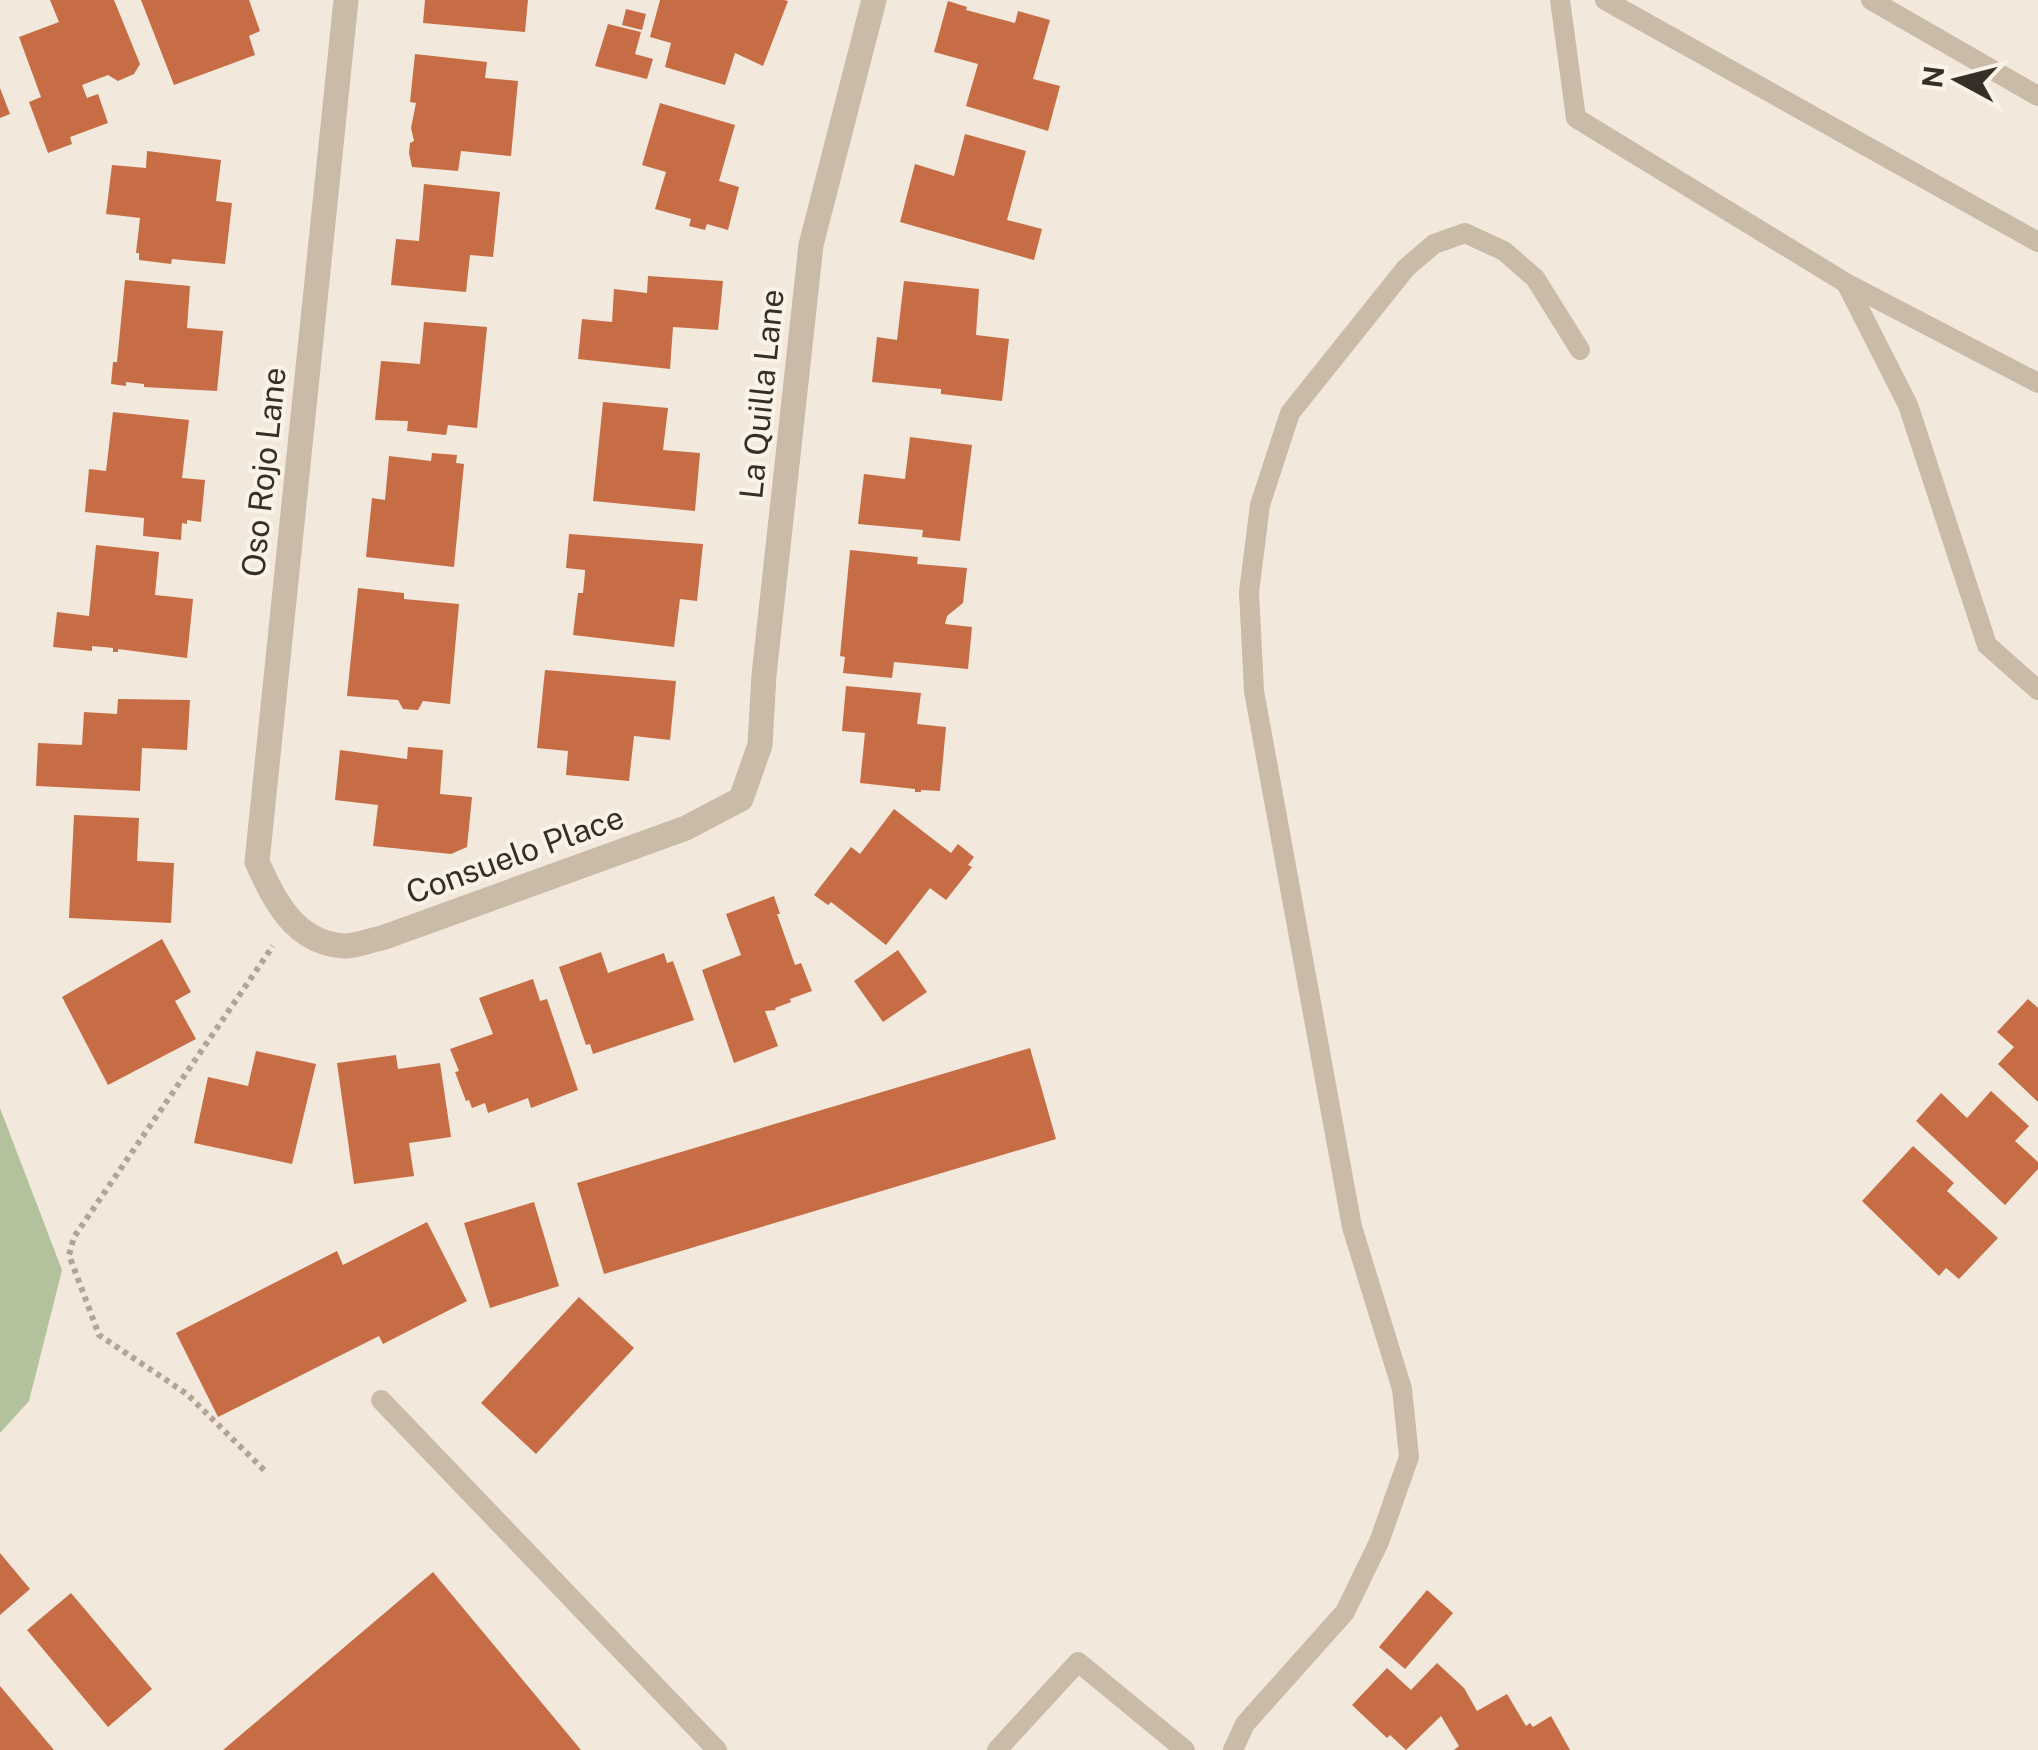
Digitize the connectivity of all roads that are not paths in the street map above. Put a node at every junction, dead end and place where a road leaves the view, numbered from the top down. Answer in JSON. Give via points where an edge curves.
{"nodes":[{"id":1,"x":346,"y":0,"type":"edge"},
{"id":2,"x":874,"y":0,"type":"edge"},
{"id":3,"x":1560,"y":0,"type":"edge"},
{"id":4,"x":1606,"y":0,"type":"edge"},
{"id":5,"x":1872,"y":0,"type":"edge"},
{"id":6,"x":2038,"y":96,"type":"edge"},
{"id":7,"x":2038,"y":242,"type":"edge"},
{"id":8,"x":1846,"y":283,"type":"junction"},
{"id":9,"x":1580,"y":350,"type":"dead end"},
{"id":10,"x":2038,"y":383,"type":"edge"},
{"id":11,"x":2038,"y":690,"type":"edge"},
{"id":12,"x":740,"y":799,"type":"joint"},
{"id":13,"x":298,"y":928,"type":"joint"},
{"id":14,"x":381,"y":1400,"type":"dead end"},
{"id":15,"x":717,"y":1750,"type":"edge"},
{"id":16,"x":997,"y":1750,"type":"edge"},
{"id":17,"x":1185,"y":1750,"type":"edge"},
{"id":18,"x":1233,"y":1750,"type":"edge"}],
"edges":[{"from":1,"to":13,"type":"street","name":"Oso Rojo Lane","via":[[257,862],[277,906]]},
{"from":2,"to":12,"type":"street","name":"La Quilla Lane","via":[[811,245],[760,746]]},
{"from":3,"to":8,"type":"lane","via":[[1576,118]]},
{"from":4,"to":7,"type":"lane"},
{"from":5,"to":6,"type":"lane"},
{"from":8,"to":10,"type":"lane"},
{"from":8,"to":11,"type":"lane","via":[[1908,405],[1987,646]]},
{"from":9,"to":18,"type":"lane","via":[[1535,278],[1504,251],[1465,233],[1434,244],[1406,268],[1290,413],[1260,505],[1249,592],[1254,690],[1352,1227],[1402,1389],[1409,1457],[1346,1612],[1244,1724]]},
{"from":12,"to":13,"type":"street","name":"Consuelo Place","via":[[686,828],[382,938],[345,946]]},
{"from":14,"to":15,"type":"lane"},
{"from":16,"to":17,"type":"lane","via":[[1078,1662]]}]}
